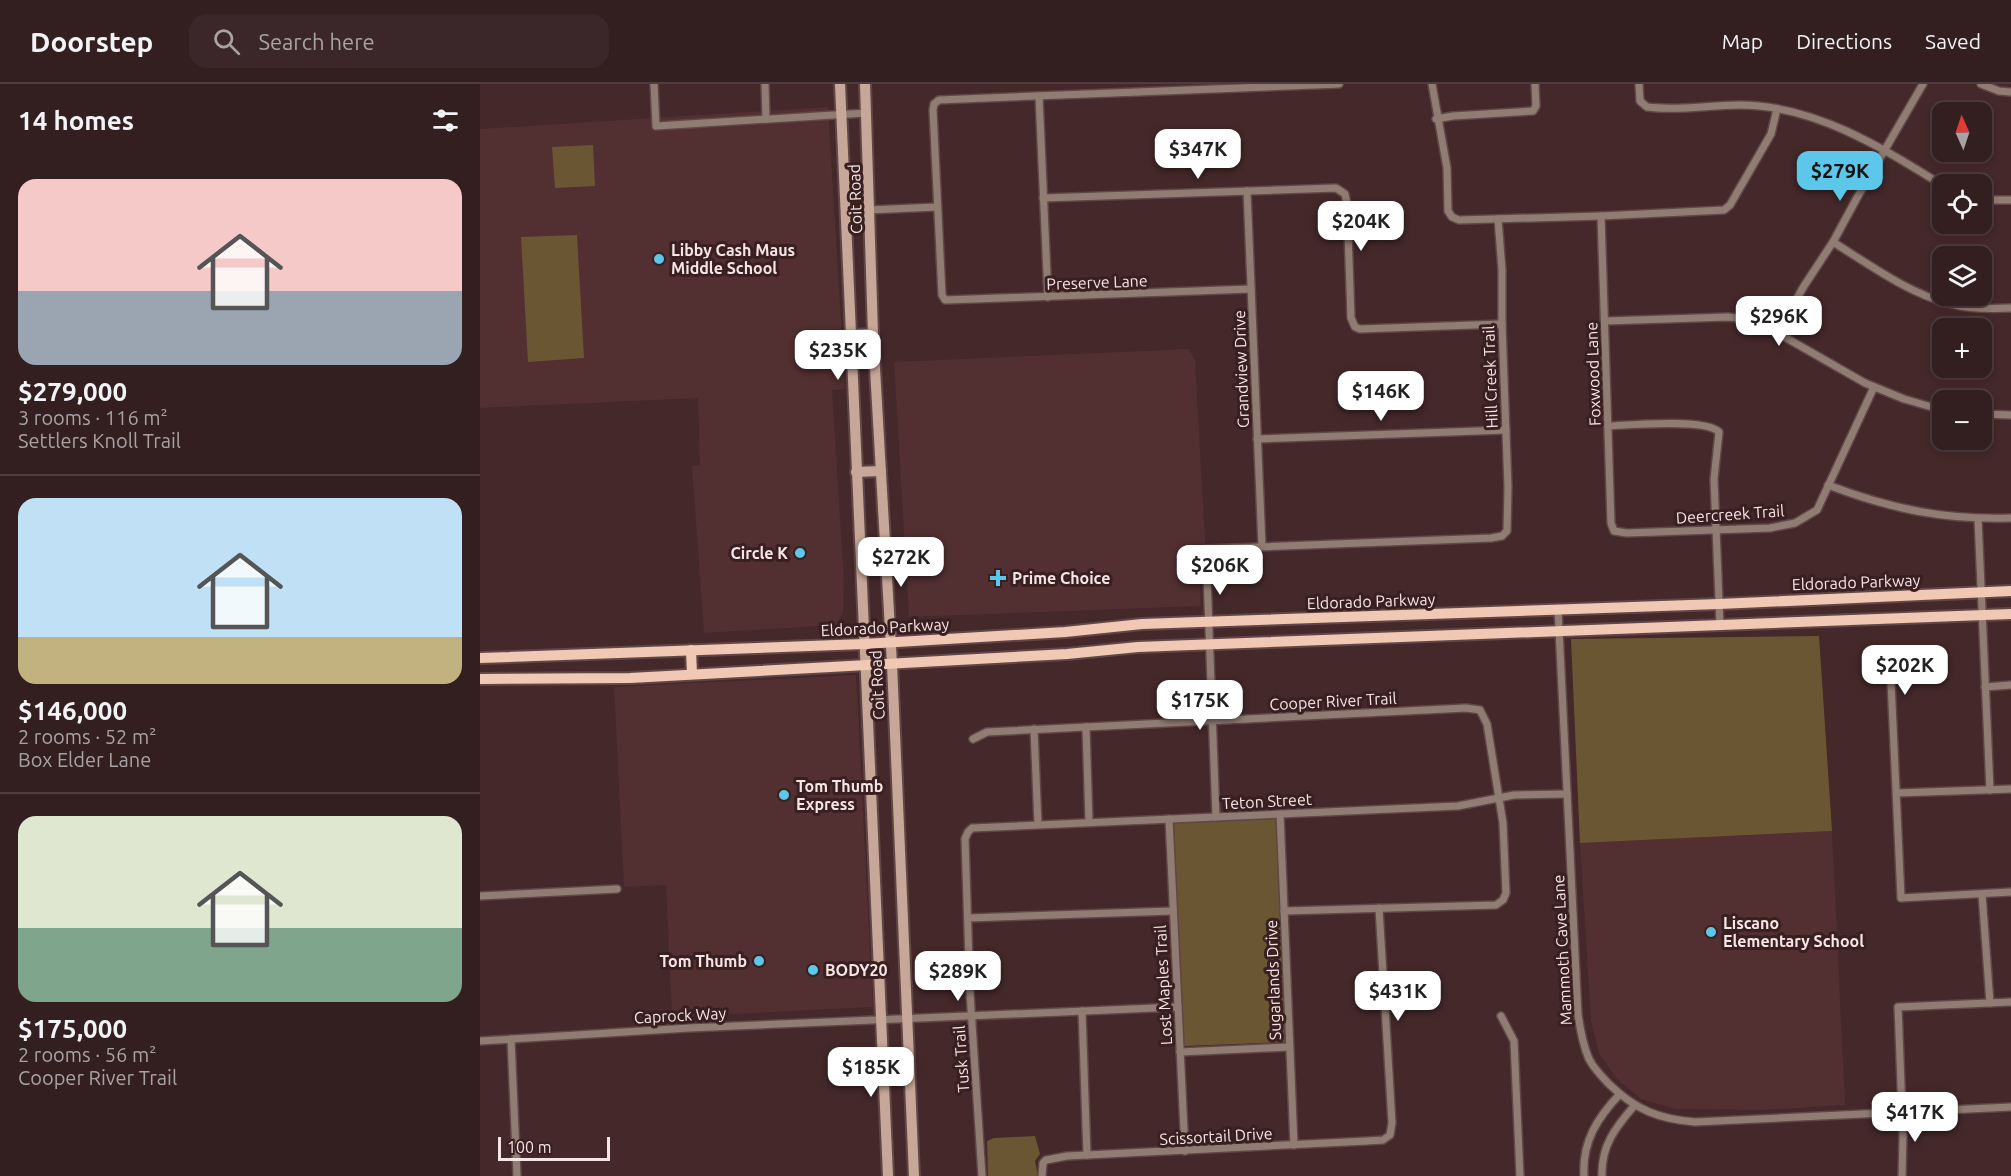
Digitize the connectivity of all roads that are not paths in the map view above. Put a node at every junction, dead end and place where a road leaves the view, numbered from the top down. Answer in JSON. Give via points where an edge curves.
{"nodes":[{"id":1,"x":654,"y":84,"type":"edge"},
{"id":2,"x":765,"y":84,"type":"edge"},
{"id":3,"x":840,"y":84,"type":"edge"},
{"id":4,"x":865,"y":84,"type":"edge"},
{"id":5,"x":1339,"y":84,"type":"edge"},
{"id":6,"x":1432,"y":84,"type":"edge"},
{"id":7,"x":1535,"y":84,"type":"edge"},
{"id":8,"x":1639,"y":84,"type":"edge"},
{"id":9,"x":1923,"y":84,"type":"edge"},
{"id":10,"x":1981,"y":84,"type":"edge"},
{"id":11,"x":1325,"y":85,"type":"edge"},
{"id":12,"x":2011,"y":92,"type":"edge"},
{"id":13,"x":1039,"y":96,"type":"junction"},
{"id":14,"x":1777,"y":109,"type":"junction"},
{"id":15,"x":866,"y":113,"type":"junction"},
{"id":16,"x":841,"y":114,"type":"junction"},
{"id":17,"x":766,"y":119,"type":"junction"},
{"id":18,"x":1436,"y":119,"type":"junction"},
{"id":19,"x":1886,"y":150,"type":"junction"},
{"id":20,"x":1932,"y":178,"type":"edge"},
{"id":21,"x":1247,"y":191,"type":"junction"},
{"id":22,"x":1043,"y":198,"type":"junction"},
{"id":23,"x":1992,"y":200,"type":"edge"},
{"id":24,"x":2011,"y":200,"type":"edge"},
{"id":25,"x":937,"y":207,"type":"junction"},
{"id":26,"x":871,"y":210,"type":"junction"},
{"id":27,"x":845,"y":211,"type":"junction"},
{"id":28,"x":1601,"y":216,"type":"junction"},
{"id":29,"x":1498,"y":219,"type":"junction"},
{"id":30,"x":1833,"y":242,"type":"junction"},
{"id":31,"x":1251,"y":289,"type":"junction"},
{"id":32,"x":1048,"y":297,"type":"junction"},
{"id":33,"x":2011,"y":308,"type":"edge"},
{"id":34,"x":1605,"y":321,"type":"junction"},
{"id":35,"x":1502,"y":324,"type":"junction"},
{"id":36,"x":1778,"y":332,"type":"junction"},
{"id":37,"x":873,"y":334,"type":"junction"},
{"id":38,"x":850,"y":335,"type":"junction"},
{"id":39,"x":1874,"y":387,"type":"junction"},
{"id":40,"x":1932,"y":407,"type":"edge"},
{"id":41,"x":1992,"y":414,"type":"edge"},
{"id":42,"x":2011,"y":415,"type":"edge"},
{"id":43,"x":1608,"y":426,"type":"junction"},
{"id":44,"x":1506,"y":430,"type":"junction"},
{"id":45,"x":1257,"y":439,"type":"junction"},
{"id":46,"x":881,"y":471,"type":"junction"},
{"id":47,"x":856,"y":472,"type":"junction"},
{"id":48,"x":1828,"y":485,"type":"junction"},
{"id":49,"x":2011,"y":518,"type":"edge"},
{"id":50,"x":1978,"y":519,"type":"junction"},
{"id":51,"x":1717,"y":530,"type":"junction"},
{"id":52,"x":1614,"y":531,"type":"joint"},
{"id":53,"x":1262,"y":546,"type":"junction"},
{"id":54,"x":2011,"y":591,"type":"edge"},
{"id":55,"x":1980,"y":592,"type":"junction"},
{"id":56,"x":1719,"y":604,"type":"junction"},
{"id":57,"x":1557,"y":609,"type":"junction"},
{"id":58,"x":2011,"y":614,"type":"edge"},
{"id":59,"x":1981,"y":616,"type":"junction"},
{"id":60,"x":1209,"y":622,"type":"junction"},
{"id":61,"x":1720,"y":626,"type":"junction"},
{"id":62,"x":1560,"y":631,"type":"junction"},
{"id":63,"x":1065,"y":632,"type":"junction"},
{"id":64,"x":890,"y":642,"type":"junction"},
{"id":65,"x":864,"y":644,"type":"junction"},
{"id":66,"x":1210,"y":644,"type":"junction"},
{"id":67,"x":691,"y":650,"type":"junction"},
{"id":68,"x":1066,"y":654,"type":"junction"},
{"id":69,"x":480,"y":658,"type":"edge"},
{"id":70,"x":1890,"y":660,"type":"dead end"},
{"id":71,"x":866,"y":664,"type":"junction"},
{"id":72,"x":892,"y":664,"type":"junction"},
{"id":73,"x":692,"y":674,"type":"junction"},
{"id":74,"x":480,"y":679,"type":"edge"},
{"id":75,"x":2011,"y":685,"type":"edge"},
{"id":76,"x":1985,"y":687,"type":"junction"},
{"id":77,"x":1212,"y":720,"type":"junction"},
{"id":78,"x":1086,"y":727,"type":"junction"},
{"id":79,"x":1034,"y":729,"type":"junction"},
{"id":80,"x":974,"y":739,"type":"dead end"},
{"id":81,"x":2011,"y":789,"type":"edge"},
{"id":82,"x":1990,"y":790,"type":"junction"},
{"id":83,"x":1897,"y":793,"type":"junction"},
{"id":84,"x":1567,"y":794,"type":"junction"},
{"id":85,"x":1499,"y":798,"type":"junction"},
{"id":86,"x":1280,"y":814,"type":"junction"},
{"id":87,"x":1216,"y":817,"type":"junction"},
{"id":88,"x":1169,"y":819,"type":"junction"},
{"id":89,"x":1089,"y":822,"type":"junction"},
{"id":90,"x":1038,"y":824,"type":"junction"},
{"id":91,"x":968,"y":832,"type":"joint"},
{"id":92,"x":617,"y":889,"type":"dead end"},
{"id":93,"x":2011,"y":892,"type":"edge"},
{"id":94,"x":1982,"y":894,"type":"junction"},
{"id":95,"x":480,"y":896,"type":"edge"},
{"id":96,"x":1378,"y":908,"type":"junction"},
{"id":97,"x":1173,"y":910,"type":"junction"},
{"id":98,"x":1284,"y":911,"type":"junction"},
{"id":99,"x":968,"y":918,"type":"junction"},
{"id":100,"x":2011,"y":1002,"type":"edge"},
{"id":101,"x":1990,"y":1003,"type":"junction"},
{"id":102,"x":1178,"y":1007,"type":"junction"},
{"id":103,"x":1082,"y":1011,"type":"junction"},
{"id":104,"x":972,"y":1016,"type":"junction"},
{"id":105,"x":1501,"y":1016,"type":"dead end"},
{"id":106,"x":906,"y":1018,"type":"junction"},
{"id":107,"x":882,"y":1020,"type":"junction"},
{"id":108,"x":511,"y":1039,"type":"junction"},
{"id":109,"x":480,"y":1041,"type":"edge"},
{"id":110,"x":1289,"y":1047,"type":"junction"},
{"id":111,"x":1180,"y":1052,"type":"junction"},
{"id":112,"x":1620,"y":1094,"type":"junction"},
{"id":113,"x":1634,"y":1106,"type":"junction"},
{"id":114,"x":2011,"y":1107,"type":"edge"},
{"id":115,"x":1902,"y":1112,"type":"junction"},
{"id":116,"x":1294,"y":1145,"type":"junction"},
{"id":117,"x":1185,"y":1150,"type":"junction"},
{"id":118,"x":1087,"y":1155,"type":"junction"},
{"id":119,"x":517,"y":1176,"type":"edge"},
{"id":120,"x":888,"y":1176,"type":"edge"},
{"id":121,"x":914,"y":1176,"type":"edge"},
{"id":122,"x":982,"y":1176,"type":"edge"},
{"id":123,"x":1042,"y":1176,"type":"edge"},
{"id":124,"x":1520,"y":1176,"type":"edge"},
{"id":125,"x":1584,"y":1176,"type":"edge"},
{"id":126,"x":1602,"y":1176,"type":"edge"},
{"id":127,"x":1902,"y":1176,"type":"edge"}],
"edges":[{"from":1,"to":17,"type":"street","via":[[656,126]]},
{"from":2,"to":17,"type":"street"},
{"from":3,"to":16,"type":"main road","name":"Coit Road"},
{"from":4,"to":15,"type":"main road","name":"Coit Road"},
{"from":5,"to":11,"type":"street"},
{"from":6,"to":18,"type":"street"},
{"from":7,"to":18,"type":"street","via":[[1535,110]]},
{"from":8,"to":14,"type":"street","via":[[1643,105],[1652,108],[1741,105]]},
{"from":9,"to":19,"type":"street"},
{"from":10,"to":12,"type":"street"},
{"from":11,"to":13,"type":"street"},
{"from":13,"to":22,"type":"street"},
{"from":13,"to":25,"type":"street","via":[[940,100],[934,104]]},
{"from":14,"to":19,"type":"street","via":[[1827,123]]},
{"from":14,"to":28,"type":"street","via":[[1771,134],[1727,208]]},
{"from":15,"to":16,"type":"street"},
{"from":15,"to":26,"type":"main road","name":"Coit Road"},
{"from":16,"to":17,"type":"street"},
{"from":16,"to":27,"type":"main road","name":"Coit Road"},
{"from":18,"to":29,"type":"street","via":[[1447,168],[1448,211],[1454,219]]},
{"from":19,"to":20,"type":"street"},
{"from":19,"to":30,"type":"street"},
{"from":21,"to":22,"type":"street"},
{"from":21,"to":31,"type":"street","name":"Grandview Drive"},
{"from":21,"to":35,"type":"street","via":[[1336,188],[1343,192],[1347,204],[1351,318],[1355,327]]},
{"from":22,"to":32,"type":"street"},
{"from":23,"to":24,"type":"street"},
{"from":25,"to":26,"type":"street"},
{"from":25,"to":32,"type":"street","name":"Preserve Lane","via":[[945,300]]},
{"from":26,"to":27,"type":"street"},
{"from":26,"to":37,"type":"main road","name":"Coit Road"},
{"from":27,"to":38,"type":"main road","name":"Coit Road"},
{"from":28,"to":29,"type":"street"},
{"from":28,"to":34,"type":"street","name":"Foxwood Lane"},
{"from":29,"to":35,"type":"street","name":"Hill Creek Trail"},
{"from":30,"to":33,"type":"street","via":[[1916,292],[1952,304]]},
{"from":30,"to":36,"type":"street"},
{"from":31,"to":32,"type":"street","name":"Preserve Lane"},
{"from":31,"to":45,"type":"street","name":"Grandview Drive"},
{"from":34,"to":36,"type":"street","via":[[1735,317],[1755,320]]},
{"from":34,"to":43,"type":"street","name":"Foxwood Lane"},
{"from":35,"to":44,"type":"street","name":"Hill Creek Trail"},
{"from":36,"to":39,"type":"street"},
{"from":37,"to":38,"type":"main road"},
{"from":37,"to":46,"type":"main road","name":"Coit Road"},
{"from":38,"to":47,"type":"main road","name":"Coit Road"},
{"from":39,"to":40,"type":"street"},
{"from":39,"to":48,"type":"street","name":"Deercreek Trail"},
{"from":41,"to":42,"type":"street"},
{"from":43,"to":51,"type":"street","via":[[1692,423],[1718,430],[1714,479]]},
{"from":43,"to":52,"type":"street","name":"Foxwood Lane"},
{"from":44,"to":45,"type":"street"},
{"from":44,"to":53,"type":"street","name":"Hill Creek Trail","via":[[1508,525],[1502,536]]},
{"from":45,"to":53,"type":"street","name":"Grandview Drive"},
{"from":46,"to":47,"type":"main road"},
{"from":46,"to":64,"type":"main road","name":"Coit Road"},
{"from":47,"to":65,"type":"main road","name":"Coit Road"},
{"from":48,"to":50,"type":"street","via":[[1899,509]]},
{"from":48,"to":51,"type":"street","name":"Deercreek Trail","via":[[1817,510],[1795,523]]},
{"from":49,"to":50,"type":"street"},
{"from":50,"to":55,"type":"street"},
{"from":51,"to":52,"type":"street","name":"Deercreek Trail"},
{"from":51,"to":56,"type":"street"},
{"from":53,"to":60,"type":"street","via":[[1206,549]]},
{"from":54,"to":55,"type":"main road","name":"Eldorado Parkway"},
{"from":55,"to":56,"type":"main road","name":"Eldorado Parkway"},
{"from":55,"to":59,"type":"street"},
{"from":56,"to":57,"type":"main road","name":"Eldorado Parkway"},
{"from":56,"to":61,"type":"street"},
{"from":57,"to":60,"type":"main road","name":"Eldorado Parkway"},
{"from":57,"to":62,"type":"street","name":"Mammoth Cave Lane"},
{"from":58,"to":59,"type":"main road"},
{"from":59,"to":61,"type":"main road"},
{"from":59,"to":76,"type":"street"},
{"from":60,"to":63,"type":"main road","name":"Eldorado Parkway"},
{"from":60,"to":66,"type":"street"},
{"from":61,"to":62,"type":"main road"},
{"from":62,"to":66,"type":"main road"},
{"from":62,"to":84,"type":"street","name":"Mammoth Cave Lane"},
{"from":63,"to":64,"type":"main road","name":"Eldorado Parkway"},
{"from":63,"to":68,"type":"main road"},
{"from":64,"to":65,"type":"main road","name":"Eldorado Parkway"},
{"from":64,"to":72,"type":"main road","name":"Coit Road"},
{"from":65,"to":67,"type":"main road","name":"Eldorado Parkway"},
{"from":65,"to":71,"type":"main road","name":"Coit Road"},
{"from":66,"to":68,"type":"main road"},
{"from":66,"to":77,"type":"street"},
{"from":67,"to":69,"type":"main road","name":"Eldorado Parkway"},
{"from":67,"to":73,"type":"main road"},
{"from":68,"to":72,"type":"main road"},
{"from":70,"to":83,"type":"street"},
{"from":71,"to":72,"type":"main road"},
{"from":71,"to":73,"type":"main road"},
{"from":71,"to":107,"type":"main road","name":"Coit Road"},
{"from":72,"to":106,"type":"main road","name":"Coit Road"},
{"from":73,"to":74,"type":"main road"},
{"from":75,"to":76,"type":"street"},
{"from":76,"to":82,"type":"street"},
{"from":77,"to":78,"type":"street","name":"Cooper River Trail"},
{"from":77,"to":85,"type":"street","name":"Cooper River Trail","via":[[1480,710],[1487,724]]},
{"from":77,"to":87,"type":"street"},
{"from":78,"to":79,"type":"street","name":"Cooper River Trail"},
{"from":78,"to":89,"type":"street"},
{"from":79,"to":80,"type":"street","name":"Cooper River Trail","via":[[987,732]]},
{"from":79,"to":90,"type":"street"},
{"from":81,"to":82,"type":"street"},
{"from":82,"to":83,"type":"street"},
{"from":83,"to":94,"type":"street","via":[[1901,898]]},
{"from":84,"to":85,"type":"street","name":"Teton Street"},
{"from":84,"to":112,"type":"street","name":"Mammoth Cave Lane","via":[[1581,1037],[1590,1062]]},
{"from":85,"to":86,"type":"street","name":"Teton Street","via":[[1458,806]]},
{"from":85,"to":96,"type":"street","via":[[1505,852],[1503,900],[1496,904]]},
{"from":86,"to":87,"type":"street","name":"Teton Street"},
{"from":86,"to":98,"type":"street","name":"Sugarlands Drive"},
{"from":87,"to":88,"type":"street","name":"Teton Street"},
{"from":88,"to":89,"type":"street","name":"Teton Street"},
{"from":88,"to":97,"type":"street","name":"Lost Maples Trail"},
{"from":89,"to":90,"type":"street","name":"Teton Street"},
{"from":90,"to":91,"type":"street","name":"Teton Street","via":[[978,827]]},
{"from":91,"to":99,"type":"street","name":"Tusk Trail"},
{"from":92,"to":95,"type":"street"},
{"from":93,"to":94,"type":"street"},
{"from":94,"to":101,"type":"street"},
{"from":96,"to":98,"type":"street"},
{"from":96,"to":116,"type":"street","name":"Scissortail Drive","via":[[1390,1135],[1383,1140]]},
{"from":97,"to":99,"type":"street"},
{"from":97,"to":102,"type":"street","name":"Lost Maples Trail"},
{"from":98,"to":110,"type":"street","name":"Sugarlands Drive"},
{"from":99,"to":104,"type":"street","name":"Tusk Trail"},
{"from":100,"to":101,"type":"street"},
{"from":101,"to":115,"type":"street","via":[[1898,1007]]},
{"from":102,"to":103,"type":"street","name":"Caprock Way"},
{"from":102,"to":111,"type":"street","name":"Lost Maples Trail"},
{"from":103,"to":104,"type":"street","name":"Caprock Way"},
{"from":103,"to":118,"type":"street"},
{"from":104,"to":106,"type":"street","name":"Caprock Way"},
{"from":104,"to":122,"type":"street","name":"Tusk Trail"},
{"from":105,"to":124,"type":"street","via":[[1514,1041]]},
{"from":106,"to":107,"type":"street","name":"Caprock Way"},
{"from":106,"to":121,"type":"main road","name":"Coit Road"},
{"from":107,"to":108,"type":"street","name":"Caprock Way"},
{"from":107,"to":120,"type":"main road","name":"Coit Road"},
{"from":108,"to":109,"type":"street","name":"Caprock Way"},
{"from":108,"to":119,"type":"street"},
{"from":110,"to":111,"type":"street"},
{"from":110,"to":116,"type":"street","name":"Sugarlands Drive"},
{"from":111,"to":117,"type":"street","name":"Lost Maples Trail"},
{"from":112,"to":113,"type":"street","name":"Mammoth Cave Lane"},
{"from":112,"to":125,"type":"street","via":[[1590,1136]]},
{"from":113,"to":115,"type":"street","name":"Mammoth Cave Lane","via":[[1675,1120],[1695,1122]]},
{"from":113,"to":126,"type":"street","via":[[1609,1139]]},
{"from":114,"to":115,"type":"street","name":"Mammoth Cave Lane"},
{"from":115,"to":127,"type":"street"},
{"from":116,"to":117,"type":"street","name":"Scissortail Drive"},
{"from":117,"to":118,"type":"street","name":"Scissortail Drive"},
{"from":118,"to":123,"type":"street","name":"Scissortail Drive","via":[[1046,1160]]}]}
